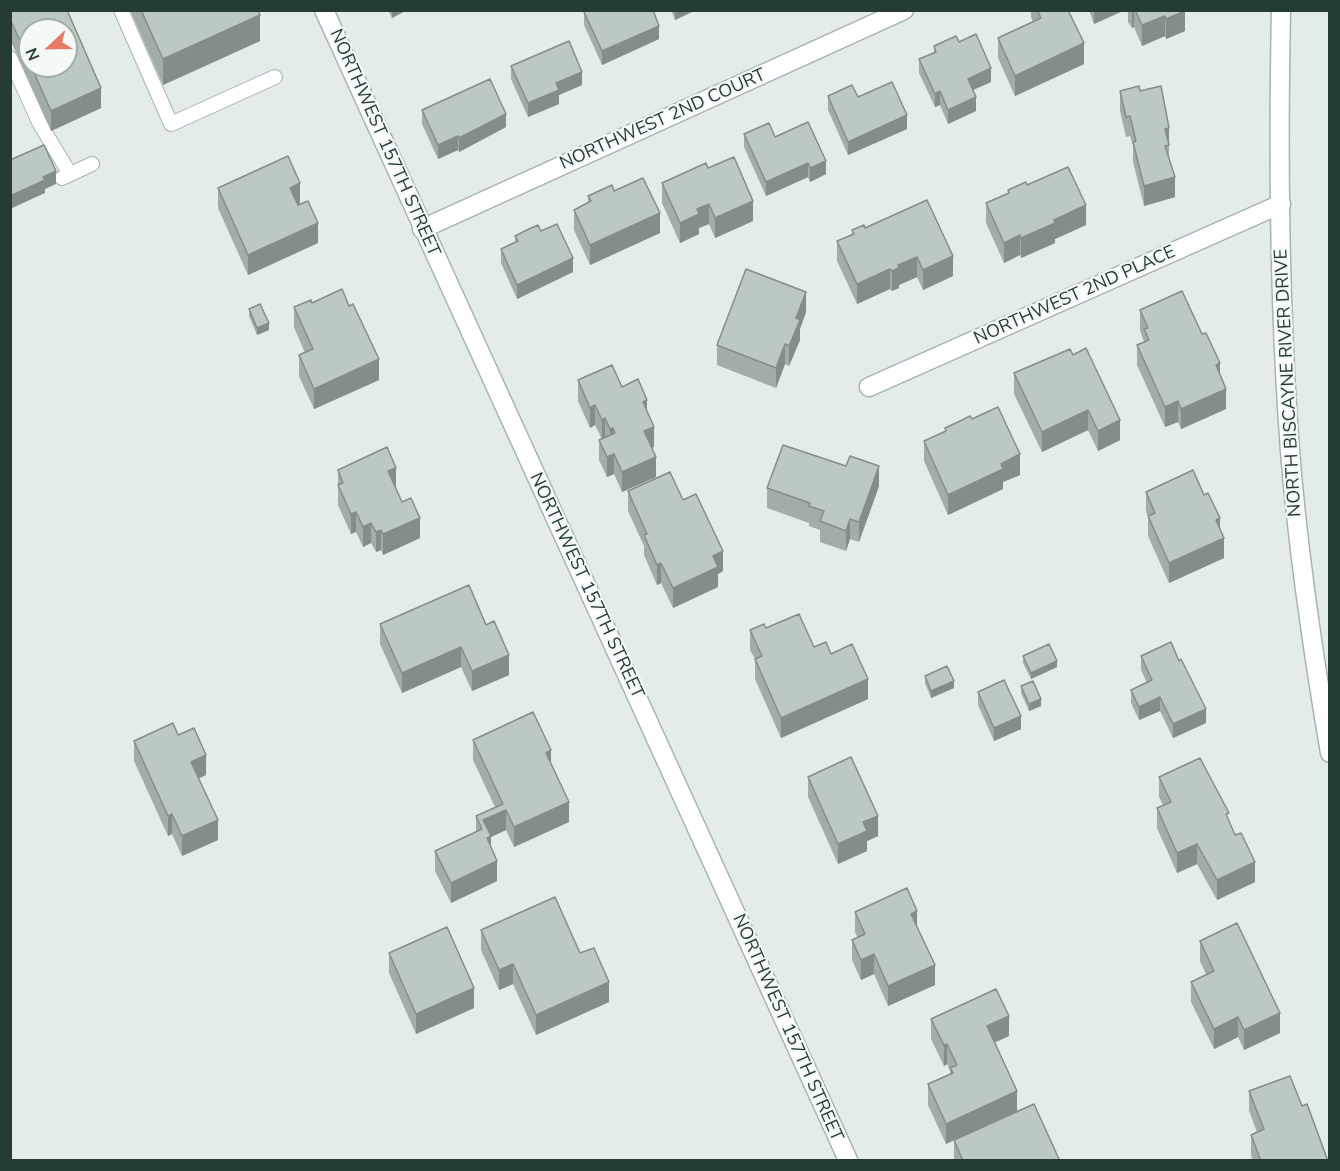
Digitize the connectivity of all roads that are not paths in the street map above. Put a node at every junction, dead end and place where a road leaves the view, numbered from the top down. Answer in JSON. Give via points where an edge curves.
{"nodes":[{"id":1,"x":121,"y":10,"type":"edge"},
{"id":2,"x":324,"y":10,"type":"edge"},
{"id":3,"x":904,"y":10,"type":"edge"},
{"id":4,"x":1281,"y":10,"type":"edge"},
{"id":5,"x":10,"y":58,"type":"edge"},
{"id":6,"x":275,"y":77,"type":"dead end"},
{"id":7,"x":92,"y":164,"type":"dead end"},
{"id":8,"x":1281,"y":204,"type":"junction"},
{"id":9,"x":422,"y":228,"type":"junction"},
{"id":10,"x":869,"y":387,"type":"dead end"},
{"id":11,"x":1329,"y":753,"type":"edge"},
{"id":12,"x":848,"y":1161,"type":"edge"}],
"edges":[{"from":1,"to":6,"type":"lane","via":[[171,124]]},
{"from":2,"to":9,"type":"street","name":"NORTHWEST 157TH STREET"},
{"from":3,"to":9,"type":"street","name":"NORTHWEST 2ND COURT"},
{"from":4,"to":8,"type":"street","name":"NORTH BISCAYNE RIVER DRIVE"},
{"from":5,"to":7,"type":"lane","via":[[66,176]]},
{"from":8,"to":10,"type":"street","name":"NORTHWEST 2ND PLACE"},
{"from":8,"to":11,"type":"street","name":"NORTH BISCAYNE RIVER DRIVE","via":[[1290,450],[1306,602]]},
{"from":9,"to":12,"type":"street","name":"NORTHWEST 157TH STREET"}]}
